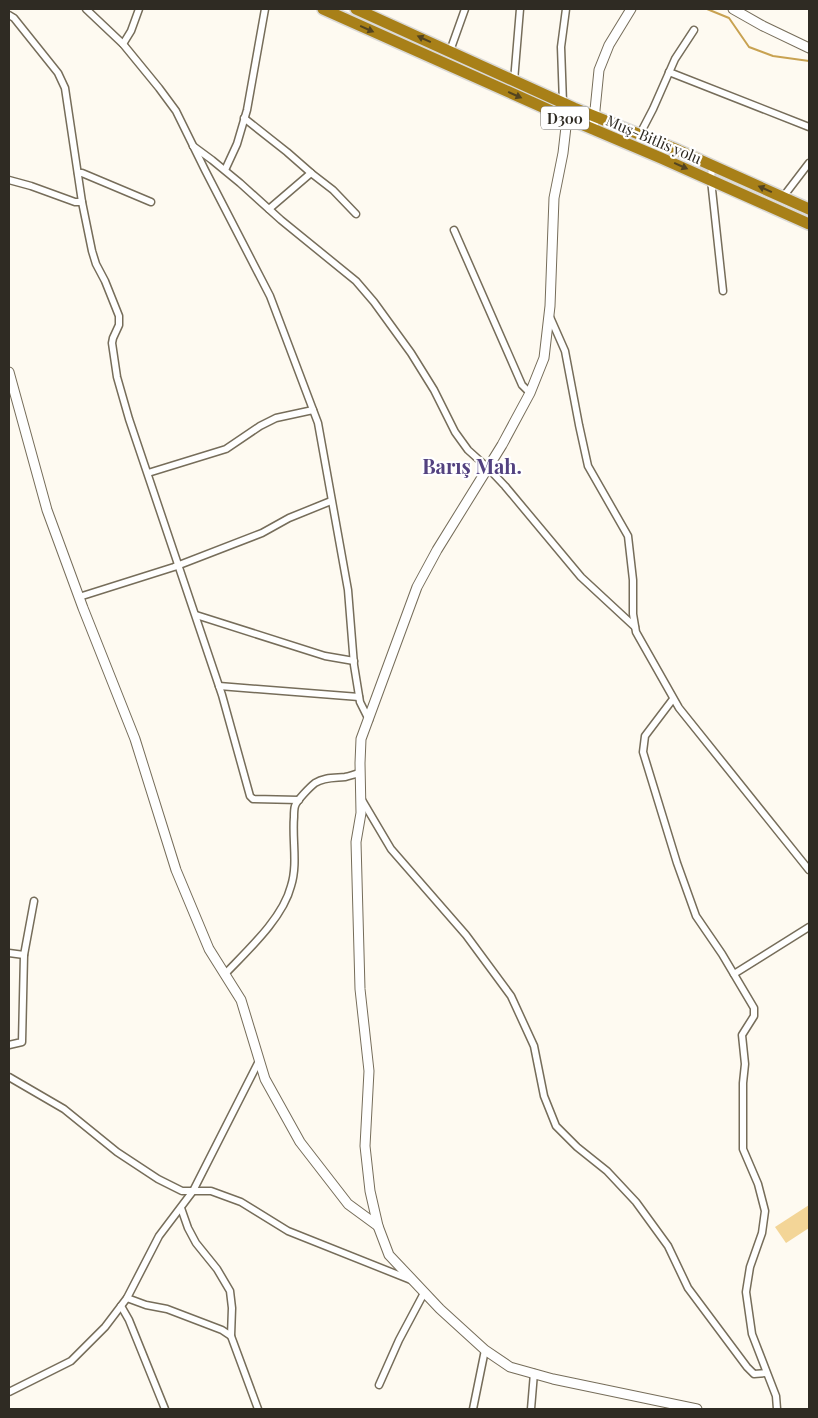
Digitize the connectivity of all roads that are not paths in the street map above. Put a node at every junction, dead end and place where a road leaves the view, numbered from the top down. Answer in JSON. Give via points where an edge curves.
{"nodes":[{"id":1,"x":86,"y":9,"type":"edge"},
{"id":2,"x":139,"y":9,"type":"edge"},
{"id":3,"x":265,"y":9,"type":"edge"},
{"id":4,"x":323,"y":9,"type":"edge"},
{"id":5,"x":356,"y":9,"type":"edge"},
{"id":6,"x":465,"y":9,"type":"edge"},
{"id":7,"x":520,"y":9,"type":"edge"},
{"id":8,"x":566,"y":9,"type":"edge"},
{"id":9,"x":631,"y":9,"type":"edge"},
{"id":10,"x":733,"y":9,"type":"edge"},
{"id":11,"x":9,"y":15,"type":"edge"},
{"id":12,"x":694,"y":30,"type":"dead end"},
{"id":13,"x":123,"y":44,"type":"junction"},
{"id":14,"x":809,"y":48,"type":"edge"},
{"id":15,"x":450,"y":51,"type":"junction"},
{"id":16,"x":669,"y":72,"type":"junction"},
{"id":17,"x":514,"y":81,"type":"junction"},
{"id":18,"x":564,"y":103,"type":"junction"},
{"id":19,"x":574,"y":108,"type":"junction"},
{"id":20,"x":594,"y":115,"type":"junction"},
{"id":21,"x":244,"y":118,"type":"junction"},
{"id":22,"x":567,"y":118,"type":"junction"},
{"id":23,"x":809,"y":127,"type":"edge"},
{"id":24,"x":593,"y":130,"type":"junction"},
{"id":25,"x":640,"y":134,"type":"junction"},
{"id":26,"x":193,"y":146,"type":"junction"},
{"id":27,"x":809,"y":163,"type":"edge"},
{"id":28,"x":712,"y":165,"type":"junction"},
{"id":29,"x":225,"y":170,"type":"junction"},
{"id":30,"x":78,"y":173,"type":"junction"},
{"id":31,"x":310,"y":174,"type":"junction"},
{"id":32,"x":9,"y":180,"type":"edge"},
{"id":33,"x":712,"y":180,"type":"junction"},
{"id":34,"x":783,"y":197,"type":"junction"},
{"id":35,"x":82,"y":202,"type":"junction"},
{"id":36,"x":151,"y":202,"type":"dead end"},
{"id":37,"x":269,"y":209,"type":"junction"},
{"id":38,"x":809,"y":209,"type":"edge"},
{"id":39,"x":356,"y":214,"type":"dead end"},
{"id":40,"x":809,"y":224,"type":"edge"},
{"id":41,"x":454,"y":230,"type":"dead end"},
{"id":42,"x":723,"y":290,"type":"dead end"},
{"id":43,"x":549,"y":316,"type":"junction"},
{"id":44,"x":9,"y":372,"type":"edge"},
{"id":45,"x":11,"y":391,"type":"edge"},
{"id":46,"x":530,"y":393,"type":"junction"},
{"id":47,"x":313,"y":410,"type":"junction"},
{"id":48,"x":488,"y":468,"type":"junction"},
{"id":49,"x":148,"y":473,"type":"junction"},
{"id":50,"x":331,"y":501,"type":"junction"},
{"id":51,"x":178,"y":566,"type":"junction"},
{"id":52,"x":79,"y":596,"type":"junction"},
{"id":53,"x":196,"y":615,"type":"junction"},
{"id":54,"x":635,"y":627,"type":"junction"},
{"id":55,"x":354,"y":661,"type":"junction"},
{"id":56,"x":219,"y":686,"type":"junction"},
{"id":57,"x":359,"y":697,"type":"junction"},
{"id":58,"x":673,"y":699,"type":"junction"},
{"id":59,"x":368,"y":720,"type":"junction"},
{"id":60,"x":360,"y":773,"type":"junction"},
{"id":61,"x":361,"y":799,"type":"junction"},
{"id":62,"x":299,"y":800,"type":"junction"},
{"id":63,"x":809,"y":870,"type":"edge"},
{"id":64,"x":34,"y":901,"type":"dead end"},
{"id":65,"x":809,"y":927,"type":"edge"},
{"id":66,"x":9,"y":953,"type":"edge"},
{"id":67,"x":24,"y":955,"type":"junction"},
{"id":68,"x":225,"y":974,"type":"junction"},
{"id":69,"x":734,"y":974,"type":"junction"},
{"id":70,"x":9,"y":1045,"type":"edge"},
{"id":71,"x":259,"y":1061,"type":"junction"},
{"id":72,"x":9,"y":1077,"type":"edge"},
{"id":73,"x":193,"y":1191,"type":"junction"},
{"id":74,"x":180,"y":1208,"type":"junction"},
{"id":75,"x":378,"y":1226,"type":"junction"},
{"id":76,"x":412,"y":1280,"type":"junction"},
{"id":77,"x":424,"y":1293,"type":"junction"},
{"id":78,"x":128,"y":1298,"type":"junction"},
{"id":79,"x":121,"y":1306,"type":"junction"},
{"id":80,"x":231,"y":1336,"type":"junction"},
{"id":81,"x":486,"y":1350,"type":"junction"},
{"id":82,"x":534,"y":1373,"type":"junction"},
{"id":83,"x":766,"y":1374,"type":"junction"},
{"id":84,"x":379,"y":1385,"type":"dead end"},
{"id":85,"x":9,"y":1392,"type":"edge"},
{"id":86,"x":165,"y":1409,"type":"edge"},
{"id":87,"x":258,"y":1409,"type":"edge"},
{"id":88,"x":473,"y":1409,"type":"edge"},
{"id":89,"x":531,"y":1409,"type":"edge"},
{"id":90,"x":697,"y":1409,"type":"edge"},
{"id":91,"x":777,"y":1409,"type":"edge"}],
"edges":[{"from":1,"to":13,"type":"street"},
{"from":2,"to":13,"type":"street"},
{"from":3,"to":21,"type":"street"},
{"from":4,"to":22,"type":"highway","name":"Muş-Bitlis yolu","number":"D300","one_way":true},
{"from":15,"to":5,"type":"highway","name":"Muş-Bitlis yolu","number":"D300","one_way":true},
{"from":6,"to":15,"type":"street"},
{"from":7,"to":17,"type":"street"},
{"from":8,"to":18,"type":"street","via":[[561,47]]},
{"from":9,"to":20,"type":"street","via":[[609,45],[599,70]]},
{"from":10,"to":14,"type":"street"},
{"from":11,"to":30,"type":"street","via":[[64,83]]},
{"from":12,"to":16,"type":"street"},
{"from":13,"to":26,"type":"street","via":[[176,111]]},
{"from":15,"to":17,"type":"highway","name":"Muş-Bitlis yolu","number":"D300"},
{"from":16,"to":23,"type":"street"},
{"from":16,"to":25,"type":"street"},
{"from":17,"to":18,"type":"highway","name":"Muş-Bitlis yolu","number":"D300"},
{"from":18,"to":19,"type":"highway","name":"Muş-Bitlis yolu","number":"D300"},
{"from":19,"to":20,"type":"highway","name":"Muş-Bitlis yolu","number":"D300"},
{"from":19,"to":22,"type":"street"},
{"from":20,"to":24,"type":"street"},
{"from":20,"to":25,"type":"highway","name":"Muş-Bitlis yolu","number":"D300"},
{"from":21,"to":29,"type":"street"},
{"from":21,"to":31,"type":"street","via":[[288,152]]},
{"from":22,"to":24,"type":"highway","name":"Muş-Bitlis yolu","number":"D300"},
{"from":22,"to":43,"type":"street","via":[[554,198]]},
{"from":24,"to":33,"type":"highway","name":"Muş-Bitlis yolu","number":"D300","one_way":true},
{"from":25,"to":28,"type":"highway","name":"Muş-Bitlis yolu","number":"D300"},
{"from":26,"to":29,"type":"street"},
{"from":26,"to":47,"type":"street","via":[[270,296]]},
{"from":27,"to":34,"type":"street"},
{"from":28,"to":33,"type":"street"},
{"from":34,"to":28,"type":"highway","name":"Muş-Bitlis yolu","number":"D300","one_way":true},
{"from":29,"to":37,"type":"street"},
{"from":30,"to":35,"type":"street"},
{"from":30,"to":36,"type":"street"},
{"from":31,"to":37,"type":"street"},
{"from":31,"to":39,"type":"street","via":[[333,190]]},
{"from":32,"to":35,"type":"street"},
{"from":33,"to":40,"type":"highway","name":"Muş-Bitlis yolu","number":"D300"},
{"from":33,"to":42,"type":"street"},
{"from":34,"to":38,"type":"highway","name":"Muş-Bitlis yolu","number":"D300"},
{"from":35,"to":49,"type":"street","via":[[94,258],[118,316],[112,343],[116,377]]},
{"from":37,"to":48,"type":"street","via":[[356,281],[374,302],[411,352],[455,432],[468,450]]},
{"from":41,"to":46,"type":"street","via":[[522,385]]},
{"from":43,"to":46,"type":"street","via":[[544,358]]},
{"from":43,"to":54,"type":"street","via":[[565,351],[588,466],[628,536]]},
{"from":44,"to":45,"type":"street"},
{"from":45,"to":52,"type":"street","via":[[47,510]]},
{"from":46,"to":48,"type":"street"},
{"from":47,"to":49,"type":"street","via":[[276,418],[226,449]]},
{"from":47,"to":50,"type":"street"},
{"from":48,"to":54,"type":"street","via":[[581,577]]},
{"from":48,"to":59,"type":"street","via":[[417,588]]},
{"from":49,"to":51,"type":"street"},
{"from":50,"to":51,"type":"street"},
{"from":50,"to":55,"type":"street","via":[[348,590]]},
{"from":51,"to":52,"type":"street"},
{"from":51,"to":53,"type":"street"},
{"from":52,"to":68,"type":"street","via":[[135,739],[176,870],[209,949]]},
{"from":53,"to":55,"type":"street","via":[[325,656]]},
{"from":53,"to":56,"type":"street"},
{"from":54,"to":58,"type":"street"},
{"from":55,"to":57,"type":"street"},
{"from":56,"to":57,"type":"street"},
{"from":56,"to":62,"type":"street","via":[[250,796],[253,800]]},
{"from":57,"to":59,"type":"street"},
{"from":58,"to":63,"type":"street"},
{"from":58,"to":69,"type":"street","via":[[645,736],[643,752],[696,916]]},
{"from":59,"to":60,"type":"street","via":[[362,739]]},
{"from":60,"to":61,"type":"street"},
{"from":60,"to":62,"type":"street","via":[[316,783]]},
{"from":61,"to":75,"type":"street","via":[[362,813],[356,842],[360,989],[368,1071],[365,1146]]},
{"from":61,"to":83,"type":"street","via":[[391,849],[466,936],[511,996],[534,1046],[544,1096],[556,1126],[607,1171],[636,1202],[668,1246],[688,1288],[747,1367],[754,1374]]},
{"from":62,"to":68,"type":"street","via":[[295,806],[293,826],[295,870],[286,902]]},
{"from":64,"to":67,"type":"street"},
{"from":65,"to":69,"type":"street"},
{"from":66,"to":67,"type":"street"},
{"from":67,"to":70,"type":"street","via":[[22,1042]]},
{"from":68,"to":71,"type":"street","via":[[241,1000]]},
{"from":69,"to":83,"type":"street","via":[[754,1008],[754,1016],[742,1035],[745,1064],[743,1149],[765,1211],[746,1292],[752,1334]]},
{"from":71,"to":73,"type":"street"},
{"from":71,"to":75,"type":"street","via":[[265,1079],[300,1142],[348,1204]]},
{"from":72,"to":73,"type":"street","via":[[64,1109],[117,1152],[158,1179],[182,1191]]},
{"from":73,"to":74,"type":"street"},
{"from":73,"to":76,"type":"street","via":[[211,1191],[241,1202],[288,1231]]},
{"from":74,"to":78,"type":"street","via":[[159,1236]]},
{"from":74,"to":80,"type":"street","via":[[196,1243],[217,1268],[230,1291]]},
{"from":75,"to":76,"type":"street","via":[[389,1254]]},
{"from":76,"to":77,"type":"street"},
{"from":77,"to":81,"type":"street"},
{"from":77,"to":84,"type":"street"},
{"from":78,"to":79,"type":"street"},
{"from":78,"to":80,"type":"street","via":[[167,1308]]},
{"from":79,"to":85,"type":"street","via":[[71,1361]]},
{"from":79,"to":86,"type":"street"},
{"from":80,"to":87,"type":"street"},
{"from":81,"to":82,"type":"street","via":[[510,1367]]},
{"from":81,"to":88,"type":"street"},
{"from":82,"to":89,"type":"street"},
{"from":82,"to":90,"type":"street"},
{"from":83,"to":91,"type":"street","via":[[776,1396]]}]}
